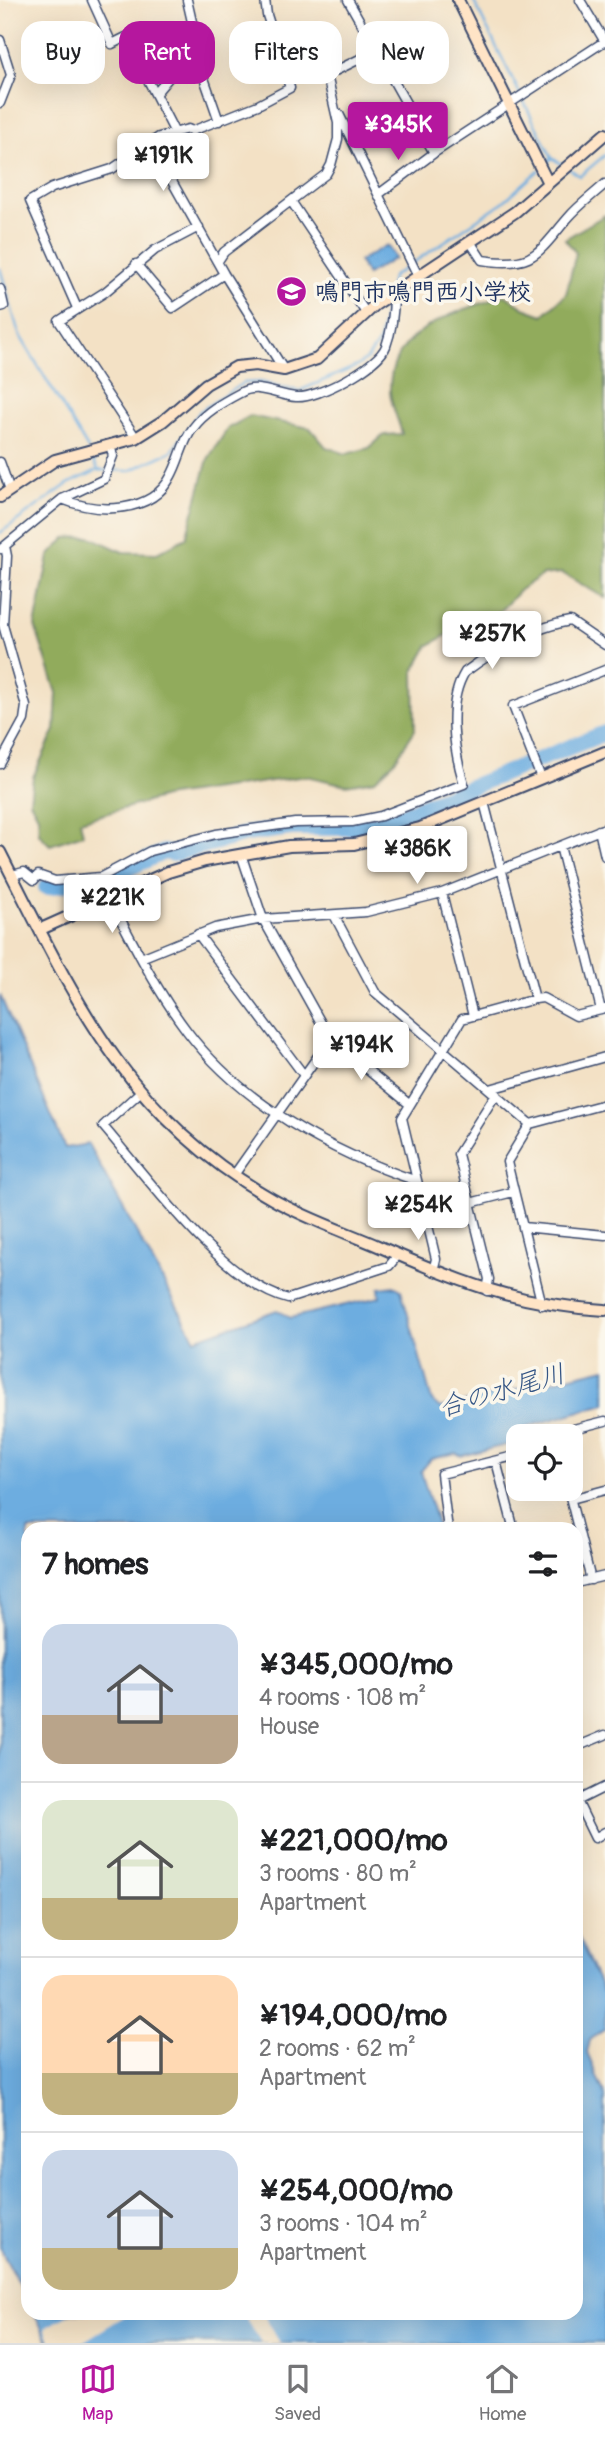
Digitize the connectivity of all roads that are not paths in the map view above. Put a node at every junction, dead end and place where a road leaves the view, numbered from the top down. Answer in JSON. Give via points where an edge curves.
{"nodes":[{"id":1,"x":92,"y":0,"type":"edge"},
{"id":2,"x":187,"y":0,"type":"edge"},
{"id":3,"x":265,"y":0,"type":"edge"},
{"id":4,"x":348,"y":0,"type":"edge"},
{"id":5,"x":458,"y":0,"type":"edge"},
{"id":6,"x":580,"y":0,"type":"edge"},
{"id":7,"x":192,"y":21,"type":"edge"},
{"id":8,"x":361,"y":21,"type":"edge"},
{"id":9,"x":0,"y":40,"type":"edge"},
{"id":10,"x":605,"y":41,"type":"edge"},
{"id":11,"x":356,"y":61,"type":"edge"},
{"id":12,"x":163,"y":84,"type":"edge"},
{"id":13,"x":206,"y":84,"type":"edge"},
{"id":14,"x":396,"y":84,"type":"edge"},
{"id":15,"x":156,"y":93,"type":"junction"},
{"id":16,"x":333,"y":100,"type":"junction"},
{"id":17,"x":0,"y":103,"type":"edge"},
{"id":18,"x":509,"y":105,"type":"junction"},
{"id":19,"x":219,"y":121,"type":"junction"},
{"id":20,"x":174,"y":132,"type":"junction"},
{"id":21,"x":605,"y":134,"type":"edge"},
{"id":22,"x":150,"y":144,"type":"junction"},
{"id":23,"x":434,"y":153,"type":"junction"},
{"id":24,"x":548,"y":183,"type":"junction"},
{"id":25,"x":605,"y":184,"type":"edge"},
{"id":26,"x":379,"y":194,"type":"junction"},
{"id":27,"x":291,"y":201,"type":"junction"},
{"id":28,"x":199,"y":227,"type":"junction"},
{"id":29,"x":471,"y":243,"type":"junction"},
{"id":30,"x":218,"y":261,"type":"junction"},
{"id":31,"x":136,"y":264,"type":"junction"},
{"id":32,"x":223,"y":274,"type":"junction"},
{"id":33,"x":419,"y":278,"type":"junction"},
{"id":34,"x":0,"y":289,"type":"edge"},
{"id":35,"x":394,"y":293,"type":"junction"},
{"id":36,"x":0,"y":307,"type":"edge"},
{"id":37,"x":77,"y":308,"type":"junction"},
{"id":38,"x":366,"y":313,"type":"junction"},
{"id":39,"x":284,"y":370,"type":"junction"},
{"id":40,"x":136,"y":438,"type":"junction"},
{"id":41,"x":110,"y":445,"type":"junction"},
{"id":42,"x":0,"y":463,"type":"edge"},
{"id":43,"x":10,"y":490,"type":"junction"},
{"id":44,"x":0,"y":497,"type":"edge"},
{"id":45,"x":62,"y":499,"type":"junction"},
{"id":46,"x":2,"y":548,"type":"edge"},
{"id":47,"x":605,"y":645,"type":"edge"},
{"id":48,"x":605,"y":670,"type":"edge"},
{"id":49,"x":605,"y":752,"type":"edge"},
{"id":50,"x":0,"y":764,"type":"edge"},
{"id":51,"x":541,"y":778,"type":"junction"},
{"id":52,"x":484,"y":802,"type":"junction"},
{"id":53,"x":602,"y":829,"type":"edge"},
{"id":54,"x":560,"y":846,"type":"junction"},
{"id":55,"x":0,"y":852,"type":"edge"},
{"id":56,"x":241,"y":854,"type":"junction"},
{"id":57,"x":605,"y":856,"type":"edge"},
{"id":58,"x":503,"y":869,"type":"junction"},
{"id":59,"x":13,"y":877,"type":"junction"},
{"id":60,"x":443,"y":893,"type":"junction"},
{"id":61,"x":109,"y":897,"type":"junction"},
{"id":62,"x":334,"y":915,"type":"junction"},
{"id":63,"x":263,"y":919,"type":"junction"},
{"id":64,"x":41,"y":929,"type":"junction"},
{"id":65,"x":198,"y":934,"type":"junction"},
{"id":66,"x":141,"y":958,"type":"junction"},
{"id":67,"x":534,"y":999,"type":"junction"},
{"id":68,"x":603,"y":1009,"type":"edge"},
{"id":69,"x":473,"y":1016,"type":"junction"},
{"id":70,"x":330,"y":1039,"type":"junction"},
{"id":71,"x":442,"y":1050,"type":"junction"},
{"id":72,"x":605,"y":1057,"type":"edge"},
{"id":73,"x":303,"y":1074,"type":"junction"},
{"id":74,"x":493,"y":1091,"type":"junction"},
{"id":75,"x":140,"y":1092,"type":"junction"},
{"id":76,"x":410,"y":1104,"type":"junction"},
{"id":77,"x":605,"y":1104,"type":"edge"},
{"id":78,"x":276,"y":1112,"type":"junction"},
{"id":79,"x":530,"y":1124,"type":"junction"},
{"id":80,"x":234,"y":1175,"type":"junction"},
{"id":81,"x":417,"y":1181,"type":"junction"},
{"id":82,"x":513,"y":1192,"type":"junction"},
{"id":83,"x":471,"y":1204,"type":"junction"},
{"id":84,"x":427,"y":1214,"type":"junction"},
{"id":85,"x":523,"y":1227,"type":"junction"},
{"id":86,"x":605,"y":1235,"type":"edge"},
{"id":87,"x":398,"y":1255,"type":"junction"},
{"id":88,"x":433,"y":1271,"type":"junction"},
{"id":89,"x":487,"y":1291,"type":"junction"},
{"id":90,"x":542,"y":1305,"type":"junction"},
{"id":91,"x":605,"y":1310,"type":"edge"},
{"id":92,"x":605,"y":1421,"type":"edge"},
{"id":93,"x":583,"y":1427,"type":"edge"},
{"id":94,"x":506,"y":1458,"type":"edge"},
{"id":95,"x":496,"y":1461,"type":"junction"},
{"id":96,"x":605,"y":1490,"type":"edge"},
{"id":97,"x":583,"y":1496,"type":"edge"},
{"id":98,"x":571,"y":1501,"type":"edge"},
{"id":99,"x":447,"y":1522,"type":"edge"},
{"id":100,"x":512,"y":1522,"type":"edge"},
{"id":101,"x":577,"y":1522,"type":"edge"},
{"id":102,"x":583,"y":1548,"type":"edge"},
{"id":103,"x":605,"y":1576,"type":"edge"},
{"id":104,"x":591,"y":1580,"type":"junction"},
{"id":105,"x":583,"y":1582,"type":"edge"},
{"id":106,"x":605,"y":1735,"type":"edge"},
{"id":107,"x":583,"y":1744,"type":"edge"},
{"id":108,"x":605,"y":1787,"type":"edge"},
{"id":109,"x":583,"y":1797,"type":"edge"},
{"id":110,"x":583,"y":1814,"type":"edge"},
{"id":111,"x":605,"y":1832,"type":"edge"}],
"edges":[{"from":1,"to":15,"type":"street","via":[[112,44],[126,37]]},
{"from":2,"to":7,"type":"street"},
{"from":3,"to":19,"type":"street","via":[[290,88]]},
{"from":4,"to":8,"type":"street"},
{"from":5,"to":18,"type":"street"},
{"from":6,"to":10,"type":"street"},
{"from":9,"to":17,"type":"street","via":[[11,75]]},
{"from":10,"to":18,"type":"street"},
{"from":11,"to":16,"type":"street","via":[[327,75]]},
{"from":12,"to":15,"type":"street"},
{"from":13,"to":19,"type":"street"},
{"from":14,"to":23,"type":"street"},
{"from":15,"to":20,"type":"street"},
{"from":16,"to":26,"type":"street"},
{"from":16,"to":27,"type":"street","via":[[338,139],[331,165]]},
{"from":18,"to":23,"type":"street"},
{"from":18,"to":24,"type":"street"},
{"from":19,"to":20,"type":"street"},
{"from":20,"to":22,"type":"street"},
{"from":21,"to":24,"type":"street"},
{"from":22,"to":28,"type":"street"},
{"from":22,"to":37,"type":"street","via":[[112,169],[65,183],[30,201]]},
{"from":23,"to":26,"type":"street"},
{"from":24,"to":29,"type":"street"},
{"from":25,"to":29,"type":"street","via":[[528,260],[508,264],[482,260]]},
{"from":26,"to":33,"type":"street"},
{"from":27,"to":30,"type":"street"},
{"from":27,"to":38,"type":"street"},
{"from":28,"to":30,"type":"street"},
{"from":28,"to":31,"type":"street"},
{"from":29,"to":33,"type":"street"},
{"from":30,"to":32,"type":"street"},
{"from":31,"to":32,"type":"street","via":[[173,308]]},
{"from":31,"to":37,"type":"street","via":[[105,292]]},
{"from":32,"to":39,"type":"street"},
{"from":33,"to":35,"type":"street"},
{"from":34,"to":36,"type":"street","via":[[4,306]]},
{"from":35,"to":38,"type":"street"},
{"from":35,"to":45,"type":"street","via":[[386,346],[362,370],[304,398],[252,388],[242,391],[204,415],[186,438],[160,494],[137,506],[100,507]]},
{"from":37,"to":40,"type":"street","via":[[59,321]]},
{"from":38,"to":39,"type":"street","via":[[317,359]]},
{"from":39,"to":40,"type":"street","via":[[236,367],[206,384]]},
{"from":40,"to":41,"type":"street"},
{"from":41,"to":43,"type":"street","via":[[82,450],[38,469]]},
{"from":41,"to":45,"type":"street","via":[[113,456],[104,479]]},
{"from":42,"to":43,"type":"street"},
{"from":43,"to":44,"type":"street"},
{"from":45,"to":46,"type":"street"},
{"from":46,"to":50,"type":"street","via":[[7,556],[3,625],[26,706],[24,720]]},
{"from":47,"to":59,"type":"street","via":[[570,621],[558,623],[516,639],[465,672],[455,732],[464,784],[381,816],[352,822],[295,823],[216,834],[150,851],[101,877],[55,881],[38,875],[34,880],[23,872]]},
{"from":48,"to":51,"type":"street","via":[[513,706]]},
{"from":49,"to":51,"type":"street"},
{"from":51,"to":52,"type":"street"},
{"from":52,"to":56,"type":"street","via":[[385,839]]},
{"from":52,"to":58,"type":"street"},
{"from":53,"to":54,"type":"street"},
{"from":53,"to":57,"type":"street"},
{"from":54,"to":58,"type":"street"},
{"from":54,"to":68,"type":"street"},
{"from":55,"to":59,"type":"street"},
{"from":56,"to":61,"type":"street","via":[[167,872]]},
{"from":56,"to":63,"type":"street"},
{"from":58,"to":60,"type":"street"},
{"from":58,"to":67,"type":"street"},
{"from":59,"to":64,"type":"street"},
{"from":60,"to":62,"type":"street"},
{"from":60,"to":69,"type":"street"},
{"from":61,"to":64,"type":"street"},
{"from":61,"to":66,"type":"street"},
{"from":62,"to":63,"type":"street"},
{"from":62,"to":71,"type":"street","via":[[375,992]]},
{"from":63,"to":65,"type":"street"},
{"from":63,"to":70,"type":"street"},
{"from":64,"to":75,"type":"street","via":[[85,1013]]},
{"from":65,"to":66,"type":"street"},
{"from":65,"to":73,"type":"street"},
{"from":66,"to":78,"type":"street","via":[[206,1053]]},
{"from":67,"to":68,"type":"street","via":[[543,998],[576,1016]]},
{"from":67,"to":69,"type":"street"},
{"from":69,"to":71,"type":"street","via":[[462,1019]]},
{"from":70,"to":73,"type":"street"},
{"from":70,"to":76,"type":"street"},
{"from":71,"to":74,"type":"street"},
{"from":71,"to":76,"type":"street"},
{"from":72,"to":74,"type":"street"},
{"from":73,"to":78,"type":"street"},
{"from":74,"to":79,"type":"street"},
{"from":74,"to":83,"type":"street","via":[[458,1154]]},
{"from":75,"to":80,"type":"street","via":[[173,1127]]},
{"from":75,"to":87,"type":"street","via":[[103,1126],[206,1244],[256,1285],[288,1299],[389,1266]]},
{"from":76,"to":81,"type":"street","via":[[402,1118]]},
{"from":77,"to":79,"type":"street"},
{"from":78,"to":80,"type":"street"},
{"from":78,"to":81,"type":"street"},
{"from":79,"to":82,"type":"street","via":[[507,1162]]},
{"from":80,"to":87,"type":"street","via":[[274,1200]]},
{"from":81,"to":84,"type":"street"},
{"from":82,"to":83,"type":"street"},
{"from":82,"to":85,"type":"street"},
{"from":83,"to":84,"type":"street"},
{"from":83,"to":89,"type":"street","via":[[489,1279]]},
{"from":84,"to":88,"type":"street","via":[[436,1259]]},
{"from":85,"to":86,"type":"street"},
{"from":85,"to":90,"type":"street"},
{"from":87,"to":88,"type":"street"},
{"from":88,"to":89,"type":"street"},
{"from":89,"to":90,"type":"street"},
{"from":90,"to":91,"type":"street"},
{"from":92,"to":93,"type":"street"},
{"from":94,"to":95,"type":"street"},
{"from":95,"to":99,"type":"street","via":[[441,1474]]},
{"from":95,"to":100,"type":"street"},
{"from":96,"to":97,"type":"street"},
{"from":98,"to":101,"type":"street"},
{"from":102,"to":104,"type":"street"},
{"from":103,"to":104,"type":"street"},
{"from":104,"to":105,"type":"street"},
{"from":106,"to":107,"type":"street"},
{"from":108,"to":109,"type":"street"},
{"from":110,"to":111,"type":"street","via":[[595,1838]]}]}
